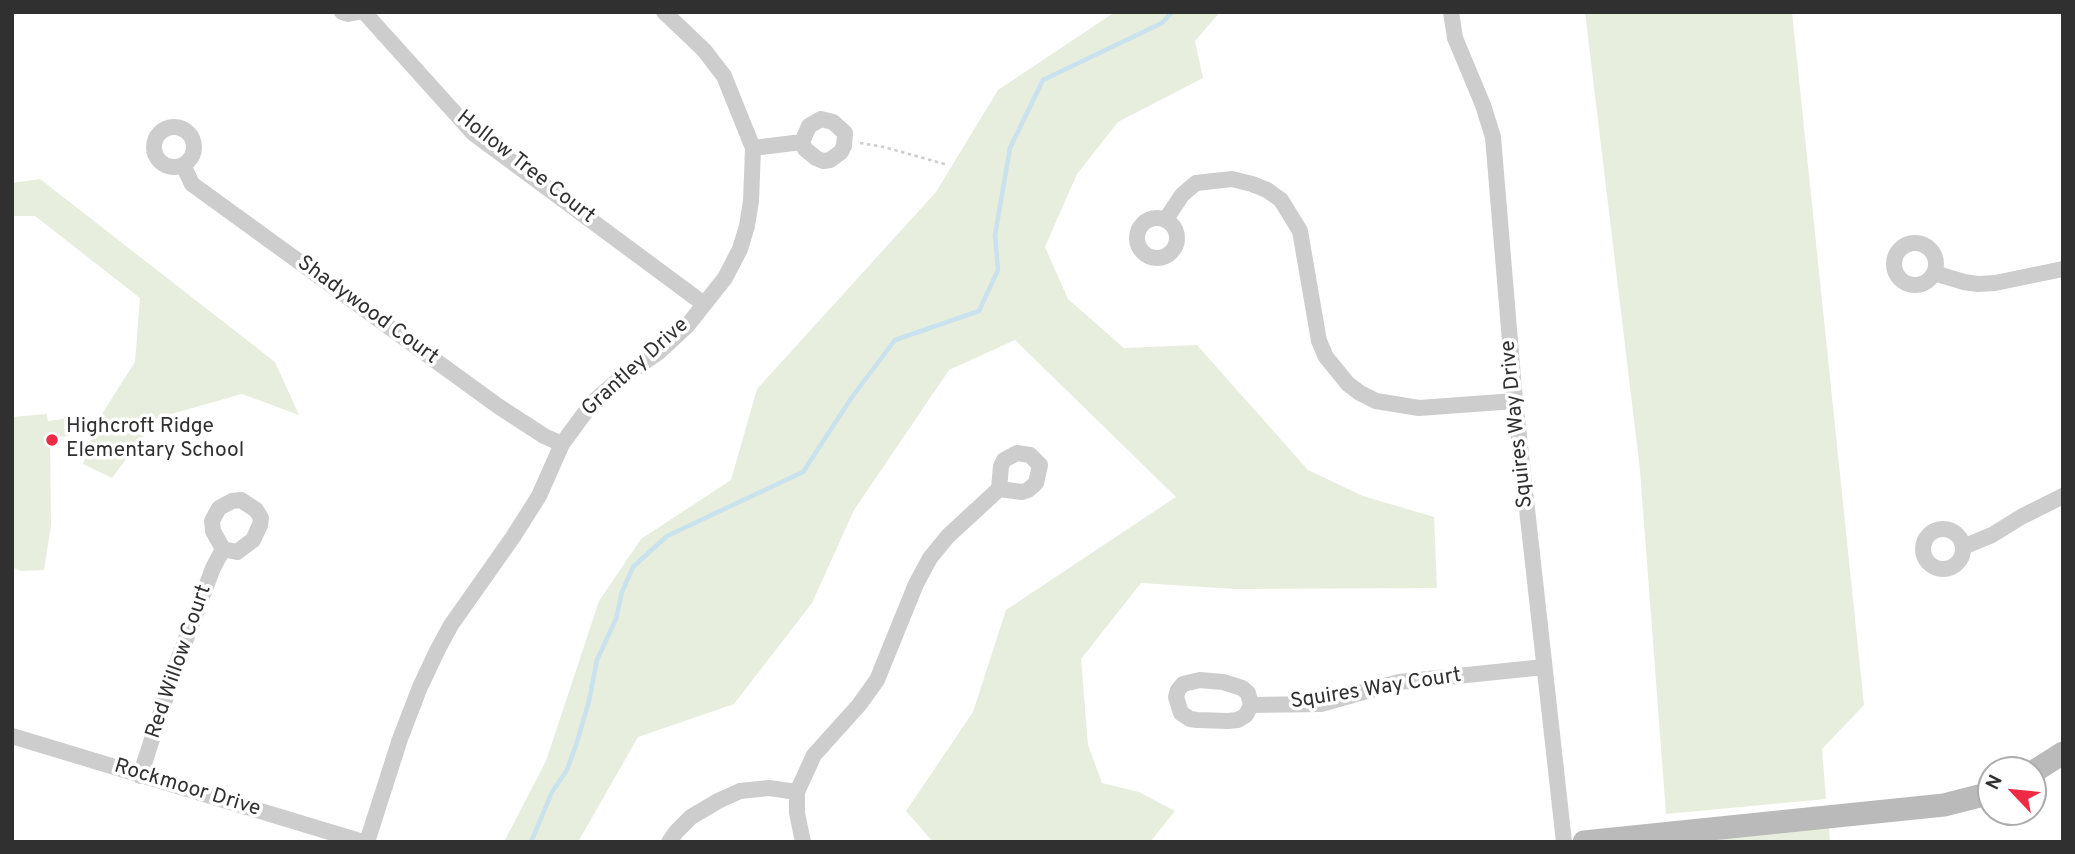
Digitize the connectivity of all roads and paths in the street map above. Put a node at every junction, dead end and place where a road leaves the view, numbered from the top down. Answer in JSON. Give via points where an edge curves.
{"nodes":[{"id":1,"x":342,"y":12,"type":"edge"},
{"id":2,"x":361,"y":12,"type":"edge"},
{"id":3,"x":664,"y":12,"type":"edge"},
{"id":4,"x":1451,"y":12,"type":"edge"},
{"id":5,"x":802,"y":142,"type":"dead end"},
{"id":6,"x":860,"y":143,"type":"dead end"},
{"id":7,"x":752,"y":148,"type":"junction"},
{"id":8,"x":948,"y":164,"type":"dead end"},
{"id":9,"x":183,"y":165,"type":"dead end"},
{"id":10,"x":1166,"y":219,"type":"dead end"},
{"id":11,"x":2063,"y":269,"type":"edge"},
{"id":12,"x":1934,"y":273,"type":"dead end"},
{"id":13,"x":704,"y":304,"type":"junction"},
{"id":14,"x":1515,"y":401,"type":"junction"},
{"id":15,"x":562,"y":444,"type":"junction"},
{"id":16,"x":999,"y":488,"type":"dead end"},
{"id":17,"x":2063,"y":496,"type":"edge"},
{"id":18,"x":1963,"y":547,"type":"dead end"},
{"id":19,"x":223,"y":549,"type":"dead end"},
{"id":20,"x":1544,"y":667,"type":"junction"},
{"id":21,"x":1251,"y":705,"type":"dead end"},
{"id":22,"x":12,"y":736,"type":"edge"},
{"id":23,"x":2063,"y":753,"type":"edge"},
{"id":24,"x":2047,"y":763,"type":"edge"},
{"id":25,"x":140,"y":776,"type":"junction"},
{"id":26,"x":797,"y":792,"type":"junction"},
{"id":27,"x":1977,"y":797,"type":"edge"},
{"id":28,"x":365,"y":842,"type":"edge"},
{"id":29,"x":669,"y":842,"type":"edge"},
{"id":30,"x":803,"y":842,"type":"edge"},
{"id":31,"x":1564,"y":842,"type":"edge"},
{"id":32,"x":1584,"y":842,"type":"edge"}],
"edges":[{"from":1,"to":2,"type":"street","name":"Hollow Tree Court"},
{"from":2,"to":13,"type":"street","name":"Hollow Tree Court","via":[[473,133]]},
{"from":3,"to":7,"type":"street","name":"Grantley Drive","via":[[704,50],[723,76]]},
{"from":4,"to":14,"type":"street","name":"Squires Way Drive","via":[[1455,38],[1493,137]]},
{"from":5,"to":7,"type":"street"},
{"from":6,"to":8,"type":"path"},
{"from":7,"to":13,"type":"street","name":"Grantley Drive","via":[[751,201],[740,249]]},
{"from":9,"to":15,"type":"street","name":"Shadywood Court","via":[[192,184],[487,398]]},
{"from":10,"to":14,"type":"street","via":[[1196,183],[1232,179],[1267,190],[1281,200],[1300,231],[1319,341],[1348,384],[1376,401],[1419,408]]},
{"from":11,"to":12,"type":"street","via":[[1978,284]]},
{"from":13,"to":15,"type":"street","name":"Grantley Drive","via":[[659,352],[592,403]]},
{"from":14,"to":20,"type":"street","name":"Squires Way Drive"},
{"from":15,"to":28,"type":"street","name":"Grantley Drive","via":[[539,496],[438,649],[400,739]]},
{"from":16,"to":26,"type":"street","via":[[930,558],[877,680],[814,755]]},
{"from":17,"to":18,"type":"street"},
{"from":19,"to":25,"type":"street","name":"Red Willow Court","via":[[177,663]]},
{"from":20,"to":21,"type":"street","name":"Squires Way Court","via":[[1399,682],[1321,704]]},
{"from":20,"to":31,"type":"street","name":"Squires Way Drive"},
{"from":22,"to":25,"type":"street","name":"Rockmoor Drive"},
{"from":23,"to":24,"type":"street"},
{"from":25,"to":28,"type":"street","name":"Rockmoor Drive"},
{"from":26,"to":29,"type":"street","via":[[769,788],[740,791],[691,817]]},
{"from":26,"to":30,"type":"street"},
{"from":27,"to":32,"type":"street","via":[[1944,805]]}]}
